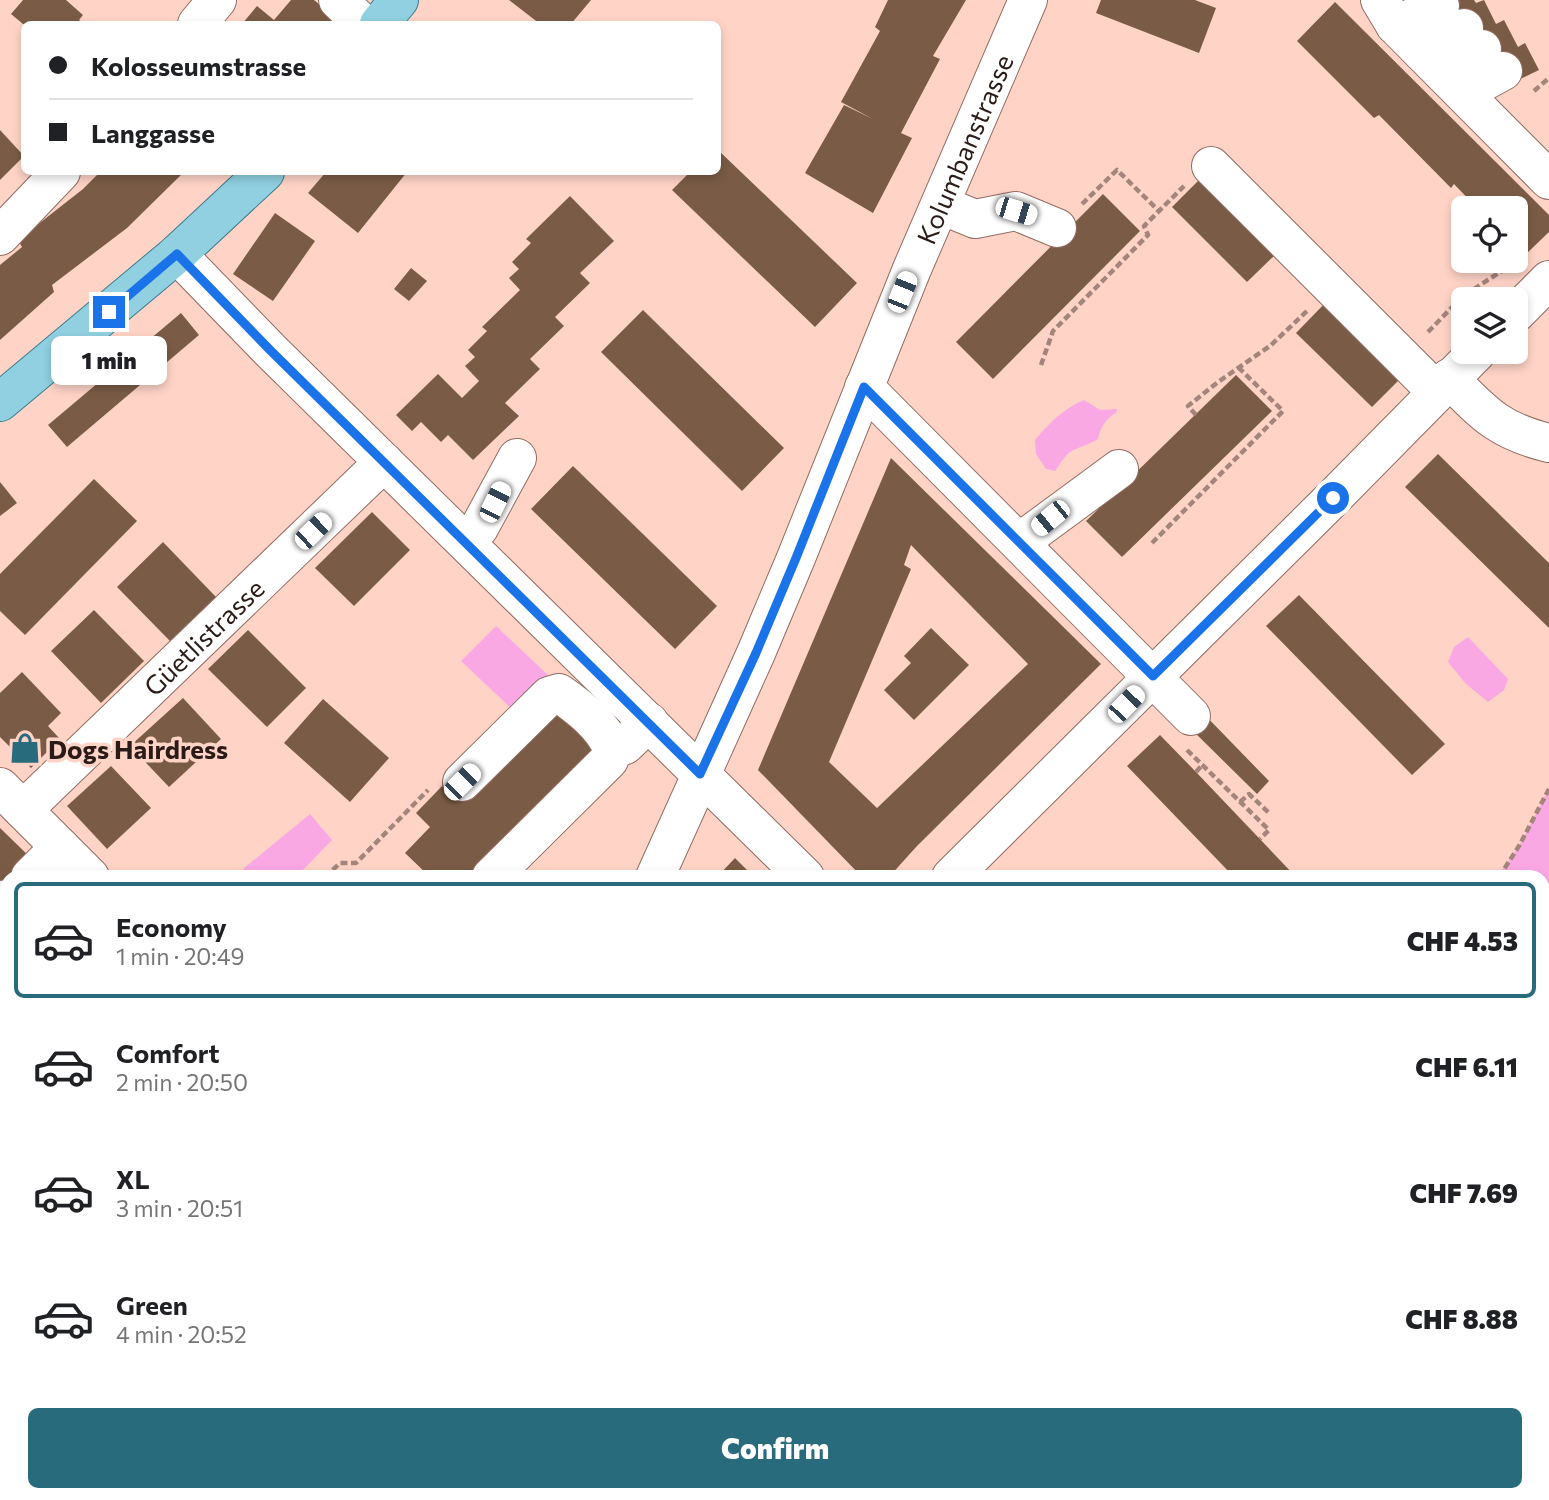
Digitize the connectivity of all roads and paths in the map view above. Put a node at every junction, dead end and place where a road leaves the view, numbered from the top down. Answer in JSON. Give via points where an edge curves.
{"nodes":[{"id":1,"x":217,"y":0,"type":"edge"},
{"id":2,"x":338,"y":0,"type":"edge"},
{"id":3,"x":399,"y":0,"type":"edge"},
{"id":4,"x":1028,"y":0,"type":"edge"},
{"id":5,"x":1388,"y":12,"type":"edge"},
{"id":6,"x":200,"y":21,"type":"edge"},
{"id":7,"x":360,"y":21,"type":"edge"},
{"id":8,"x":382,"y":21,"type":"edge"},
{"id":9,"x":1472,"y":38,"type":"junction"},
{"id":10,"x":1442,"y":73,"type":"junction"},
{"id":11,"x":1211,"y":166,"type":"joint"},
{"id":12,"x":58,"y":175,"type":"edge"},
{"id":13,"x":262,"y":175,"type":"edge"},
{"id":14,"x":1549,"y":180,"type":"edge"},
{"id":15,"x":941,"y":205,"type":"junction"},
{"id":16,"x":1159,"y":211,"type":"junction"},
{"id":17,"x":1057,"y":228,"type":"joint"},
{"id":18,"x":0,"y":236,"type":"edge"},
{"id":19,"x":177,"y":254,"type":"junction"},
{"id":20,"x":1499,"y":273,"type":"edge"},
{"id":21,"x":1549,"y":280,"type":"edge"},
{"id":22,"x":1332,"y":287,"type":"junction"},
{"id":23,"x":1528,"y":301,"type":"edge"},
{"id":24,"x":1403,"y":358,"type":"junction"},
{"id":25,"x":1464,"y":364,"type":"edge"},
{"id":26,"x":1041,"y":365,"type":"dead end"},
{"id":27,"x":1239,"y":368,"type":"junction"},
{"id":28,"x":1443,"y":385,"type":"junction"},
{"id":29,"x":864,"y":387,"type":"junction"},
{"id":30,"x":0,"y":402,"type":"edge"},
{"id":31,"x":1196,"y":415,"type":"dead end"},
{"id":32,"x":1549,"y":443,"type":"edge"},
{"id":33,"x":517,"y":458,"type":"dead end"},
{"id":34,"x":384,"y":462,"type":"junction"},
{"id":35,"x":1119,"y":469,"type":"dead end"},
{"id":36,"x":465,"y":541,"type":"junction"},
{"id":37,"x":1020,"y":542,"type":"junction"},
{"id":38,"x":1152,"y":543,"type":"dead end"},
{"id":39,"x":1153,"y":676,"type":"junction"},
{"id":40,"x":649,"y":722,"type":"junction"},
{"id":41,"x":1187,"y":731,"type":"joint"},
{"id":42,"x":613,"y":750,"type":"junction"},
{"id":43,"x":1202,"y":765,"type":"junction"},
{"id":44,"x":1196,"y":772,"type":"dead end"},
{"id":45,"x":700,"y":774,"type":"junction"},
{"id":46,"x":462,"y":782,"type":"joint"},
{"id":47,"x":1549,"y":789,"type":"edge"},
{"id":48,"x":12,"y":798,"type":"edge"},
{"id":49,"x":1240,"y":802,"type":"junction"},
{"id":50,"x":1269,"y":813,"type":"dead end"},
{"id":51,"x":1260,"y":839,"type":"dead end"},
{"id":52,"x":60,"y":847,"type":"junction"},
{"id":53,"x":37,"y":870,"type":"edge"},
{"id":54,"x":83,"y":870,"type":"edge"},
{"id":55,"x":332,"y":870,"type":"edge"},
{"id":56,"x":498,"y":870,"type":"edge"},
{"id":57,"x":657,"y":870,"type":"edge"},
{"id":58,"x":798,"y":870,"type":"edge"},
{"id":59,"x":958,"y":870,"type":"edge"},
{"id":60,"x":1504,"y":870,"type":"edge"}],
"edges":[{"from":1,"to":6,"type":"street"},
{"from":2,"to":7,"type":"street"},
{"from":3,"to":8,"type":"main road"},
{"from":4,"to":15,"type":"street","name":"Kolumbanstrasse"},
{"from":5,"to":9,"type":"street"},
{"from":5,"to":10,"type":"street"},
{"from":9,"to":10,"type":"street"},
{"from":9,"to":10,"type":"street"},
{"from":10,"to":14,"type":"street"},
{"from":11,"to":16,"type":"path","via":[[1205,166]]},
{"from":11,"to":22,"type":"street"},
{"from":12,"to":18,"type":"street"},
{"from":13,"to":19,"type":"main road"},
{"from":15,"to":17,"type":"street","via":[[975,219],[1016,211]]},
{"from":15,"to":29,"type":"street","name":"Kolumbanstrasse"},
{"from":16,"to":17,"type":"path","via":[[1117,170]]},
{"from":16,"to":26,"type":"path","via":[[1144,226],[1148,235],[1053,331]]},
{"from":19,"to":30,"type":"main road"},
{"from":19,"to":34,"type":"street"},
{"from":20,"to":24,"type":"path","via":[[1463,296]]},
{"from":21,"to":23,"type":"street"},
{"from":22,"to":24,"type":"street"},
{"from":22,"to":27,"type":"path","via":[[1270,346]]},
{"from":24,"to":28,"type":"street"},
{"from":25,"to":28,"type":"street"},
{"from":27,"to":31,"type":"path","via":[[1188,406]]},
{"from":27,"to":38,"type":"path","via":[[1283,411]]},
{"from":28,"to":32,"type":"street","via":[[1486,417],[1525,437]]},
{"from":28,"to":39,"type":"street"},
{"from":29,"to":37,"type":"street"},
{"from":29,"to":45,"type":"street","name":"Kolumbanstrasse","via":[[756,653]]},
{"from":33,"to":36,"type":"street","via":[[479,528]]},
{"from":34,"to":36,"type":"street"},
{"from":34,"to":48,"type":"street","name":"Güetlistrasse"},
{"from":35,"to":37,"type":"street"},
{"from":36,"to":40,"type":"street"},
{"from":37,"to":39,"type":"street"},
{"from":39,"to":41,"type":"street"},
{"from":39,"to":59,"type":"street"},
{"from":40,"to":42,"type":"street"},
{"from":40,"to":45,"type":"street"},
{"from":41,"to":43,"type":"path"},
{"from":42,"to":46,"type":"street","via":[[583,710],[559,693],[549,696]]},
{"from":42,"to":56,"type":"street","via":[[609,760]]},
{"from":43,"to":44,"type":"path"},
{"from":43,"to":49,"type":"path"},
{"from":45,"to":57,"type":"street","name":"Kolumbanstrasse"},
{"from":45,"to":58,"type":"street"},
{"from":46,"to":55,"type":"path","via":[[440,778],[356,863],[340,863]]},
{"from":47,"to":60,"type":"path"},
{"from":48,"to":52,"type":"street"},
{"from":49,"to":50,"type":"path","via":[[1250,794]]},
{"from":49,"to":51,"type":"path","via":[[1269,830]]},
{"from":52,"to":53,"type":"street"},
{"from":52,"to":54,"type":"street"}]}
